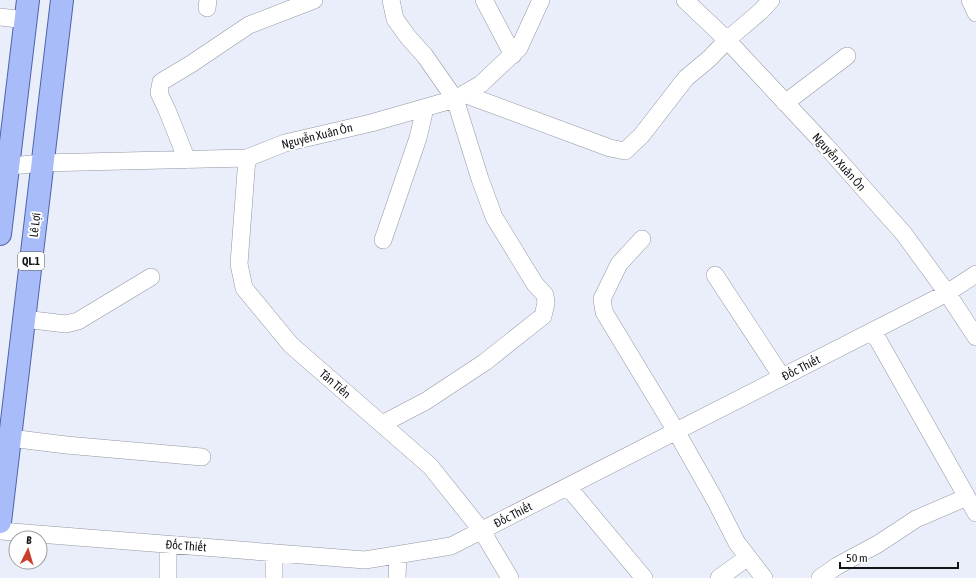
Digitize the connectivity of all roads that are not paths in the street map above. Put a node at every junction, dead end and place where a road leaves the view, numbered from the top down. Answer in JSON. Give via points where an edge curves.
{"nodes":[{"id":1,"x":62,"y":0,"type":"edge"},
{"id":2,"x":314,"y":0,"type":"edge"},
{"id":3,"x":391,"y":0,"type":"edge"},
{"id":4,"x":484,"y":0,"type":"edge"},
{"id":5,"x":541,"y":0,"type":"edge"},
{"id":6,"x":685,"y":0,"type":"edge"},
{"id":7,"x":771,"y":0,"type":"edge"},
{"id":8,"x":970,"y":0,"type":"edge"},
{"id":9,"x":27,"y":10,"type":"edge"},
{"id":10,"x":976,"y":13,"type":"edge"},
{"id":11,"x":0,"y":17,"type":"edge"},
{"id":12,"x":727,"y":40,"type":"junction"},
{"id":13,"x":513,"y":55,"type":"junction"},
{"id":14,"x":847,"y":56,"type":"dead end"},
{"id":15,"x":460,"y":96,"type":"junction"},
{"id":16,"x":785,"y":103,"type":"junction"},
{"id":17,"x":425,"y":108,"type":"junction"},
{"id":18,"x":247,"y":158,"type":"junction"},
{"id":19,"x":187,"y":160,"type":"junction"},
{"id":20,"x":42,"y":163,"type":"junction"},
{"id":21,"x":4,"y":167,"type":"edge"},
{"id":22,"x":0,"y":234,"type":"edge"},
{"id":23,"x":383,"y":240,"type":"dead end"},
{"id":24,"x":642,"y":240,"type":"dead end"},
{"id":25,"x":976,"y":274,"type":"edge"},
{"id":26,"x":715,"y":275,"type":"dead end"},
{"id":27,"x":151,"y":277,"type":"dead end"},
{"id":28,"x":947,"y":293,"type":"junction"},
{"id":29,"x":24,"y":319,"type":"junction"},
{"id":30,"x":873,"y":331,"type":"junction"},
{"id":31,"x":976,"y":337,"type":"edge"},
{"id":32,"x":782,"y":377,"type":"junction"},
{"id":33,"x":382,"y":424,"type":"junction"},
{"id":34,"x":676,"y":431,"type":"junction"},
{"id":35,"x":10,"y":438,"type":"junction"},
{"id":36,"x":202,"y":457,"type":"dead end"},
{"id":37,"x":568,"y":487,"type":"junction"},
{"id":38,"x":967,"y":497,"type":"junction"},
{"id":39,"x":976,"y":513,"type":"edge"},
{"id":40,"x":0,"y":522,"type":"edge"},
{"id":41,"x":0,"y":531,"type":"edge"},
{"id":42,"x":482,"y":531,"type":"junction"},
{"id":43,"x":168,"y":545,"type":"junction"},
{"id":44,"x":274,"y":553,"type":"junction"},
{"id":45,"x":398,"y":555,"type":"junction"},
{"id":46,"x":748,"y":557,"type":"junction"},
{"id":47,"x":168,"y":578,"type":"edge"},
{"id":48,"x":274,"y":578,"type":"edge"},
{"id":49,"x":397,"y":578,"type":"edge"},
{"id":50,"x":510,"y":578,"type":"edge"},
{"id":51,"x":644,"y":578,"type":"edge"},
{"id":52,"x":719,"y":578,"type":"edge"},
{"id":53,"x":764,"y":578,"type":"edge"},
{"id":54,"x":820,"y":578,"type":"edge"}],
"edges":[{"from":1,"to":20,"type":"main road","name":"Lê Lợi","number":"QL.1"},
{"from":2,"to":19,"type":"street","via":[[249,24],[161,82],[159,93]]},
{"from":3,"to":15,"type":"street","via":[[395,19]]},
{"from":4,"to":13,"type":"street"},
{"from":5,"to":13,"type":"street","name":"Nguyễn Xuân Ôn","via":[[520,48]]},
{"from":6,"to":12,"type":"street","name":"Nguyễn Xuân Ôn"},
{"from":7,"to":12,"type":"street"},
{"from":8,"to":10,"type":"street"},
{"from":9,"to":11,"type":"street"},
{"from":9,"to":21,"type":"main road"},
{"from":12,"to":15,"type":"street","via":[[686,78],[642,136],[625,151]]},
{"from":12,"to":16,"type":"street","name":"Nguyễn Xuân Ôn"},
{"from":13,"to":15,"type":"street","name":"Nguyễn Xuân Ôn","via":[[481,84]]},
{"from":14,"to":16,"type":"street"},
{"from":15,"to":17,"type":"street","name":"Nguyễn Xuân Ôn"},
{"from":15,"to":33,"type":"street","via":[[480,179],[494,217],[535,284],[545,295],[543,316],[485,362],[426,401]]},
{"from":16,"to":28,"type":"street","name":"Nguyễn Xuân Ôn","via":[[904,234]]},
{"from":17,"to":18,"type":"street","name":"Nguyễn Xuân Ôn","via":[[285,143]]},
{"from":17,"to":23,"type":"street","via":[[418,138]]},
{"from":18,"to":19,"type":"street","name":"Nguyễn Xuân Ôn"},
{"from":18,"to":33,"type":"street","name":"Tân Tiến","via":[[239,264],[244,288],[291,345]]},
{"from":19,"to":20,"type":"street","name":"Nguyễn Xuân Ôn"},
{"from":20,"to":21,"type":"street","name":"Nguyễn Xuân Ôn"},
{"from":20,"to":29,"type":"main road","name":"Lê Lợi","number":"QL.1"},
{"from":21,"to":22,"type":"main road"},
{"from":24,"to":34,"type":"street","via":[[619,264],[602,299],[604,312]]},
{"from":25,"to":28,"type":"street","name":"Đốc Thiết"},
{"from":26,"to":32,"type":"street"},
{"from":27,"to":29,"type":"street","via":[[78,322],[66,324]]},
{"from":28,"to":30,"type":"street","name":"Đốc Thiết"},
{"from":28,"to":31,"type":"street","name":"Nguyễn Xuân Ôn"},
{"from":29,"to":35,"type":"main road","name":"Lê Lợi","number":"QL.1"},
{"from":30,"to":32,"type":"street","name":"Đốc Thiết"},
{"from":30,"to":38,"type":"street"},
{"from":32,"to":34,"type":"street","name":"Đốc Thiết"},
{"from":33,"to":42,"type":"street","name":"Tân Tiến","via":[[430,466]]},
{"from":34,"to":37,"type":"street","name":"Đốc Thiết"},
{"from":34,"to":46,"type":"street","via":[[737,544]]},
{"from":35,"to":36,"type":"street","via":[[66,446]]},
{"from":35,"to":40,"type":"main road","name":"Lê Lợi","number":"QL.1"},
{"from":37,"to":42,"type":"street","name":"Đốc Thiết"},
{"from":37,"to":51,"type":"street"},
{"from":38,"to":39,"type":"street"},
{"from":38,"to":54,"type":"street","via":[[916,519]]},
{"from":41,"to":43,"type":"street","name":"Đốc Thiết"},
{"from":42,"to":45,"type":"street","name":"Đốc Thiết","via":[[451,546]]},
{"from":42,"to":50,"type":"street","name":"Tân Tiến"},
{"from":43,"to":44,"type":"street","name":"Đốc Thiết"},
{"from":43,"to":47,"type":"street"},
{"from":44,"to":45,"type":"street","name":"Đốc Thiết","via":[[365,560]]},
{"from":44,"to":48,"type":"street"},
{"from":45,"to":49,"type":"street"},
{"from":46,"to":52,"type":"street"},
{"from":46,"to":53,"type":"street"}]}
